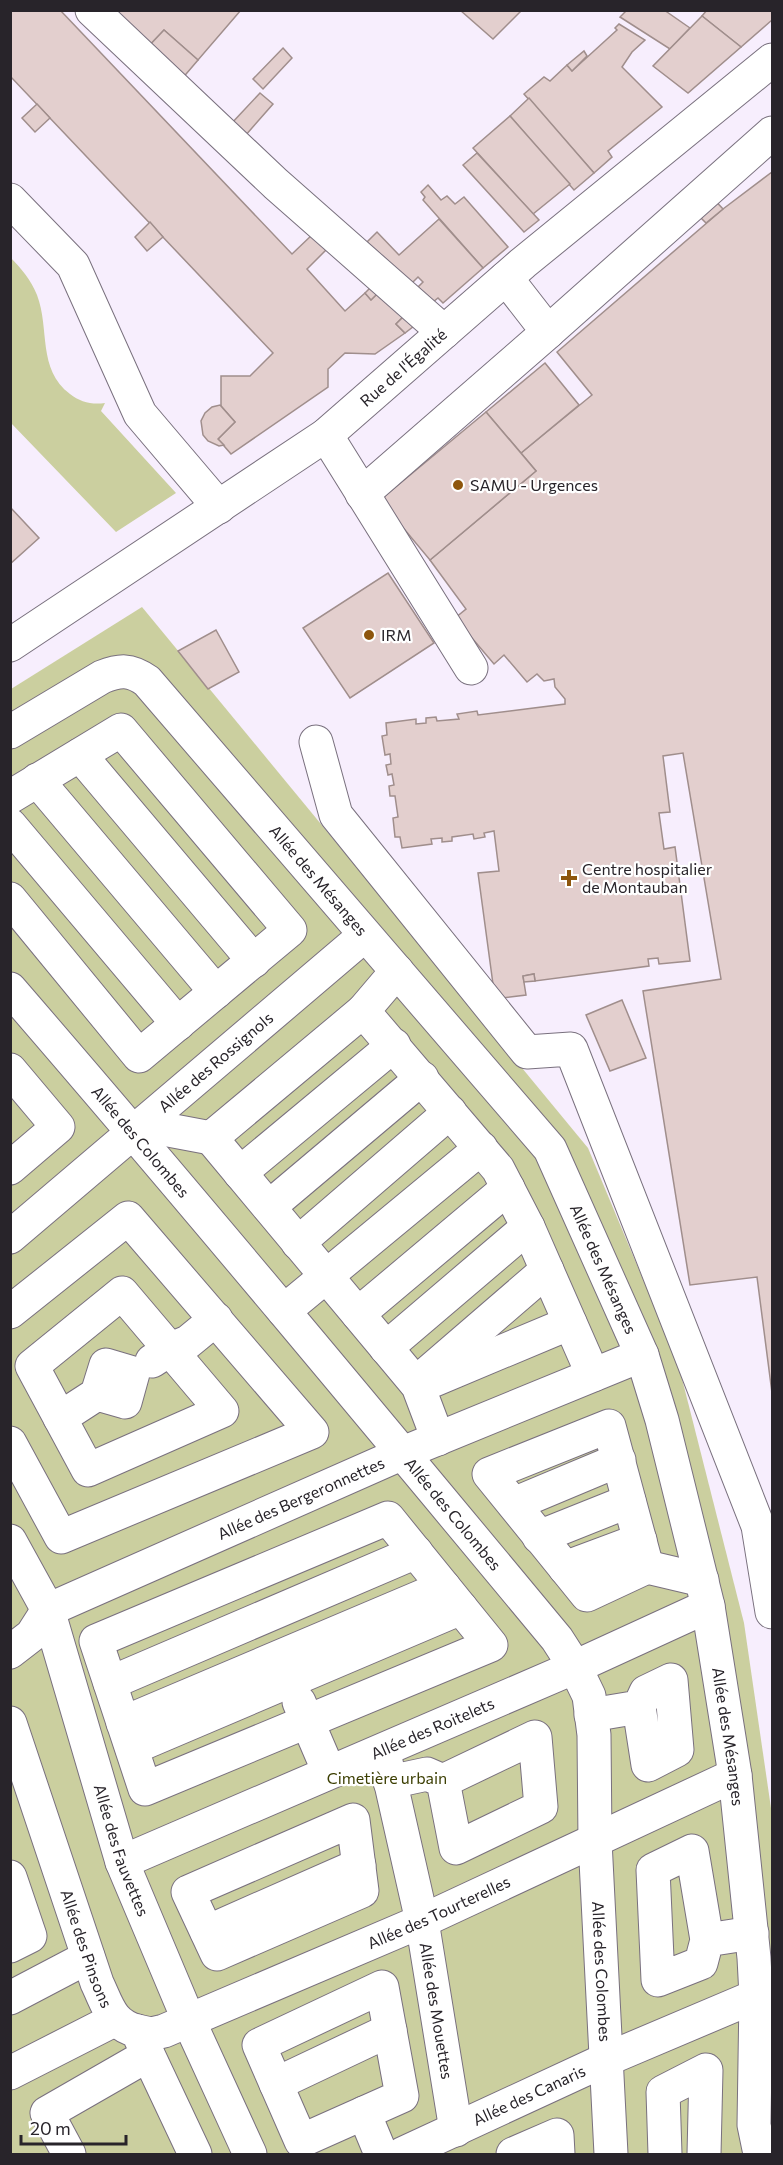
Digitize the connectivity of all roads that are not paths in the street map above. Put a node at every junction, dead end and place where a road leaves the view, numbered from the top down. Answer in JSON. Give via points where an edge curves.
{"nodes":[{"id":1,"x":92,"y":10,"type":"edge"},
{"id":2,"x":772,"y":60,"type":"edge"},
{"id":3,"x":772,"y":133,"type":"edge"},
{"id":4,"x":10,"y":200,"type":"edge"},
{"id":5,"x":506,"y":278,"type":"junction"},
{"id":6,"x":444,"y":332,"type":"junction"},
{"id":7,"x":548,"y":332,"type":"junction"},
{"id":8,"x":326,"y":435,"type":"junction"},
{"id":9,"x":362,"y":494,"type":"junction"},
{"id":10,"x":219,"y":507,"type":"junction"},
{"id":11,"x":10,"y":645,"type":"edge"},
{"id":12,"x":471,"y":668,"type":"dead end"},
{"id":13,"x":10,"y":732,"type":"edge"},
{"id":14,"x":316,"y":742,"type":"dead end"},
{"id":15,"x":80,"y":755,"type":"junction"},
{"id":16,"x":24,"y":788,"type":"edge"},
{"id":17,"x":10,"y":825,"type":"edge"},
{"id":18,"x":10,"y":899,"type":"edge"},
{"id":19,"x":365,"y":935,"type":"junction"},
{"id":20,"x":254,"y":961,"type":"junction"},
{"id":21,"x":397,"y":971,"type":"junction"},
{"id":22,"x":10,"y":989,"type":"edge"},
{"id":23,"x":216,"y":992,"type":"junction"},
{"id":24,"x":363,"y":1011,"type":"junction"},
{"id":25,"x":178,"y":1024,"type":"junction"},
{"id":26,"x":394,"y":1046,"type":"junction"},
{"id":27,"x":10,"y":1070,"type":"edge"},
{"id":28,"x":422,"y":1078,"type":"junction"},
{"id":29,"x":450,"y":1112,"type":"junction"},
{"id":30,"x":138,"y":1129,"type":"junction"},
{"id":31,"x":211,"y":1138,"type":"junction"},
{"id":32,"x":481,"y":1148,"type":"junction"},
{"id":33,"x":16,"y":1153,"type":"edge"},
{"id":34,"x":240,"y":1173,"type":"junction"},
{"id":35,"x":508,"y":1188,"type":"junction"},
{"id":36,"x":269,"y":1208,"type":"junction"},
{"id":37,"x":528,"y":1227,"type":"junction"},
{"id":38,"x":10,"y":1237,"type":"edge"},
{"id":39,"x":298,"y":1243,"type":"junction"},
{"id":40,"x":547,"y":1270,"type":"junction"},
{"id":41,"x":327,"y":1277,"type":"junction"},
{"id":42,"x":284,"y":1311,"type":"junction"},
{"id":43,"x":10,"y":1312,"type":"edge"},
{"id":44,"x":358,"y":1314,"type":"junction"},
{"id":45,"x":216,"y":1319,"type":"junction"},
{"id":46,"x":570,"y":1323,"type":"junction"},
{"id":47,"x":386,"y":1348,"type":"junction"},
{"id":48,"x":169,"y":1350,"type":"junction"},
{"id":49,"x":642,"y":1355,"type":"junction"},
{"id":50,"x":593,"y":1375,"type":"junction"},
{"id":51,"x":417,"y":1385,"type":"junction"},
{"id":52,"x":118,"y":1390,"type":"junction"},
{"id":53,"x":60,"y":1418,"type":"junction"},
{"id":54,"x":438,"y":1439,"type":"junction"},
{"id":55,"x":10,"y":1443,"type":"edge"},
{"id":56,"x":151,"y":1443,"type":"junction"},
{"id":57,"x":403,"y":1454,"type":"junction"},
{"id":58,"x":629,"y":1501,"type":"junction"},
{"id":59,"x":226,"y":1531,"type":"junction"},
{"id":60,"x":540,"y":1537,"type":"junction"},
{"id":61,"x":10,"y":1541,"type":"edge"},
{"id":62,"x":416,"y":1552,"type":"junction"},
{"id":63,"x":644,"y":1553,"type":"junction"},
{"id":64,"x":245,"y":1578,"type":"junction"},
{"id":65,"x":705,"y":1593,"type":"junction"},
{"id":66,"x":453,"y":1598,"type":"junction"},
{"id":67,"x":48,"y":1610,"type":"junction"},
{"id":68,"x":772,"y":1612,"type":"edge"},
{"id":69,"x":263,"y":1617,"type":"junction"},
{"id":70,"x":10,"y":1652,"type":"edge"},
{"id":71,"x":575,"y":1667,"type":"junction"},
{"id":72,"x":285,"y":1669,"type":"junction"},
{"id":73,"x":110,"y":1683,"type":"junction"},
{"id":74,"x":639,"y":1707,"type":"dead end"},
{"id":75,"x":591,"y":1715,"type":"junction"},
{"id":76,"x":307,"y":1721,"type":"junction"},
{"id":77,"x":11,"y":1724,"type":"edge"},
{"id":78,"x":127,"y":1735,"type":"junction"},
{"id":79,"x":382,"y":1749,"type":"junction"},
{"id":80,"x":329,"y":1772,"type":"junction"},
{"id":81,"x":735,"y":1775,"type":"junction"},
{"id":82,"x":390,"y":1782,"type":"junction"},
{"id":83,"x":443,"y":1782,"type":"dead end"},
{"id":84,"x":595,"y":1841,"type":"junction"},
{"id":85,"x":122,"y":1862,"type":"junction"},
{"id":86,"x":359,"y":1865,"type":"junction"},
{"id":87,"x":10,"y":1877,"type":"edge"},
{"id":88,"x":422,"y":1921,"type":"junction"},
{"id":89,"x":270,"y":1931,"type":"junction"},
{"id":90,"x":207,"y":1932,"type":"junction"},
{"id":91,"x":752,"y":1933,"type":"junction"},
{"id":92,"x":707,"y":1940,"type":"dead end"},
{"id":93,"x":10,"y":1946,"type":"edge"},
{"id":94,"x":88,"y":1957,"type":"junction"},
{"id":95,"x":293,"y":1975,"type":"junction"},
{"id":96,"x":756,"y":1996,"type":"junction"},
{"id":97,"x":10,"y":1998,"type":"edge"},
{"id":98,"x":314,"y":2018,"type":"junction"},
{"id":99,"x":189,"y":2021,"type":"junction"},
{"id":100,"x":390,"y":2030,"type":"junction"},
{"id":101,"x":133,"y":2035,"type":"junction"},
{"id":102,"x":605,"y":2060,"type":"junction"},
{"id":103,"x":10,"y":2073,"type":"edge"},
{"id":104,"x":276,"y":2084,"type":"junction"},
{"id":105,"x":364,"y":2113,"type":"junction"},
{"id":106,"x":456,"y":2130,"type":"junction"},
{"id":107,"x":69,"y":2154,"type":"edge"},
{"id":108,"x":195,"y":2154,"type":"edge"},
{"id":109,"x":250,"y":2154,"type":"edge"},
{"id":110,"x":381,"y":2154,"type":"edge"},
{"id":111,"x":402,"y":2154,"type":"edge"},
{"id":112,"x":513,"y":2154,"type":"edge"},
{"id":113,"x":558,"y":2154,"type":"edge"},
{"id":114,"x":611,"y":2154,"type":"edge"},
{"id":115,"x":665,"y":2154,"type":"edge"},
{"id":116,"x":704,"y":2154,"type":"edge"},
{"id":117,"x":760,"y":2154,"type":"edge"}],
"edges":[{"from":1,"to":6,"type":"street","via":[[276,184]]},
{"from":2,"to":5,"type":"street","name":"Rue de l'Égalité"},
{"from":3,"to":7,"type":"street"},
{"from":4,"to":10,"type":"street","via":[[73,265],[140,414]]},
{"from":5,"to":6,"type":"street","name":"Rue de l'Égalité"},
{"from":5,"to":7,"type":"street"},
{"from":6,"to":8,"type":"street","name":"Rue de l'Égalité"},
{"from":7,"to":9,"type":"street"},
{"from":8,"to":9,"type":"street"},
{"from":8,"to":10,"type":"street","name":"Rue de l'Égalité"},
{"from":9,"to":12,"type":"street"},
{"from":10,"to":11,"type":"street","name":"Rue de l'Égalité"},
{"from":13,"to":19,"type":"street","name":"Allée des Mésanges","via":[[102,677],[125,670],[136,674],[147,681]]},
{"from":14,"to":68,"type":"street","via":[[336,815],[527,1052],[571,1049],[758,1526]]},
{"from":15,"to":16,"type":"street"},
{"from":15,"to":20,"type":"street"},
{"from":15,"to":20,"type":"street","via":[[121,730],[152,766],[290,930]]},
{"from":16,"to":23,"type":"street"},
{"from":17,"to":25,"type":"street"},
{"from":18,"to":25,"type":"street","via":[[139,1056]]},
{"from":19,"to":21,"type":"street","name":"Allée des Mésanges"},
{"from":19,"to":30,"type":"street","name":"Allée des Rossignols"},
{"from":20,"to":23,"type":"street"},
{"from":21,"to":24,"type":"street"},
{"from":21,"to":49,"type":"street","name":"Allée des Mésanges","via":[[550,1149]]},
{"from":22,"to":30,"type":"street","name":"Allée des Colombes"},
{"from":23,"to":25,"type":"street"},
{"from":24,"to":26,"type":"street"},
{"from":24,"to":31,"type":"street"},
{"from":26,"to":28,"type":"street"},
{"from":26,"to":34,"type":"street"},
{"from":27,"to":33,"type":"street","via":[[58,1127]]},
{"from":28,"to":29,"type":"street"},
{"from":28,"to":36,"type":"street"},
{"from":29,"to":32,"type":"street"},
{"from":29,"to":39,"type":"street"},
{"from":30,"to":31,"type":"street"},
{"from":30,"to":38,"type":"street","name":"Allée des Rossignols"},
{"from":30,"to":42,"type":"street","name":"Allée des Colombes"},
{"from":31,"to":34,"type":"street"},
{"from":32,"to":35,"type":"street"},
{"from":32,"to":41,"type":"street"},
{"from":34,"to":36,"type":"street"},
{"from":35,"to":37,"type":"street"},
{"from":35,"to":44,"type":"street"},
{"from":36,"to":39,"type":"street"},
{"from":37,"to":40,"type":"street"},
{"from":37,"to":47,"type":"street"},
{"from":39,"to":41,"type":"street"},
{"from":40,"to":46,"type":"street"},
{"from":40,"to":51,"type":"street"},
{"from":41,"to":42,"type":"street"},
{"from":41,"to":44,"type":"street"},
{"from":42,"to":57,"type":"street","name":"Allée des Colombes"},
{"from":43,"to":45,"type":"street","via":[[128,1218]]},
{"from":44,"to":47,"type":"street"},
{"from":45,"to":48,"type":"street","via":[[188,1342]]},
{"from":45,"to":55,"type":"street","via":[[312,1432],[61,1537]]},
{"from":46,"to":50,"type":"street"},
{"from":46,"to":51,"type":"street"},
{"from":47,"to":51,"type":"street"},
{"from":48,"to":52,"type":"street"},
{"from":48,"to":53,"type":"street","via":[[122,1293],[32,1366]]},
{"from":48,"to":56,"type":"street","via":[[222,1411]]},
{"from":49,"to":50,"type":"street","name":"Allée des Bergeronnettes"},
{"from":49,"to":65,"type":"street","name":"Allée des Mésanges"},
{"from":50,"to":54,"type":"street","name":"Allée des Bergeronnettes"},
{"from":51,"to":54,"type":"street"},
{"from":52,"to":53,"type":"street"},
{"from":52,"to":56,"type":"street"},
{"from":53,"to":56,"type":"street","via":[[88,1470]]},
{"from":54,"to":57,"type":"street","name":"Allée des Bergeronnettes"},
{"from":57,"to":59,"type":"street","name":"Allée des Bergeronnettes"},
{"from":57,"to":71,"type":"street","name":"Allée des Colombes"},
{"from":58,"to":60,"type":"street"},
{"from":58,"to":60,"type":"street","via":[[619,1460],[514,1504]]},
{"from":58,"to":63,"type":"street"},
{"from":59,"to":64,"type":"street"},
{"from":59,"to":67,"type":"street","name":"Allée des Bergeronnettes"},
{"from":60,"to":63,"type":"street","via":[[587,1595]]},
{"from":61,"to":67,"type":"street","name":"Allée des Fauvettes"},
{"from":62,"to":64,"type":"street","via":[[388,1518]]},
{"from":62,"to":66,"type":"street"},
{"from":62,"to":69,"type":"street"},
{"from":63,"to":65,"type":"street"},
{"from":64,"to":69,"type":"street"},
{"from":64,"to":73,"type":"street","via":[[96,1641]]},
{"from":65,"to":71,"type":"street","name":"Allée des Roitelets"},
{"from":65,"to":81,"type":"street","name":"Allée des Mésanges"},
{"from":66,"to":72,"type":"street"},
{"from":66,"to":76,"type":"street","via":[[491,1645]]},
{"from":67,"to":70,"type":"street","via":[[32,1635]]},
{"from":67,"to":85,"type":"street","name":"Allée des Fauvettes"},
{"from":69,"to":72,"type":"street"},
{"from":69,"to":73,"type":"street"},
{"from":71,"to":75,"type":"street","name":"Allée des Colombes","via":[[589,1696]]},
{"from":71,"to":79,"type":"street","name":"Allée des Roitelets"},
{"from":72,"to":76,"type":"street"},
{"from":72,"to":78,"type":"street"},
{"from":73,"to":78,"type":"street"},
{"from":74,"to":75,"type":"street"},
{"from":75,"to":84,"type":"street","name":"Allée des Colombes"},
{"from":76,"to":78,"type":"street","via":[[145,1789]]},
{"from":76,"to":80,"type":"street"},
{"from":77,"to":94,"type":"street","name":"Allée des Pinsons"},
{"from":79,"to":80,"type":"street","name":"Allée des Roitelets"},
{"from":79,"to":82,"type":"street","name":"Allée des Mouettes"},
{"from":80,"to":85,"type":"street","name":"Allée des Roitelets"},
{"from":81,"to":84,"type":"street","name":"Allée des Tourterelles"},
{"from":81,"to":91,"type":"street","name":"Allée des Mésanges"},
{"from":82,"to":83,"type":"street","via":[[427,1774]]},
{"from":82,"to":88,"type":"street","name":"Allée des Mouettes"},
{"from":84,"to":88,"type":"street","name":"Allée des Tourterelles"},
{"from":84,"to":102,"type":"street","name":"Allée des Colombes"},
{"from":85,"to":99,"type":"street","name":"Allée des Fauvettes"},
{"from":86,"to":89,"type":"street","via":[[362,1891]]},
{"from":86,"to":90,"type":"street"},
{"from":86,"to":90,"type":"street","via":[[353,1820],[188,1892]]},
{"from":87,"to":93,"type":"street","via":[[30,1936]]},
{"from":88,"to":95,"type":"street","name":"Allée des Tourterelles"},
{"from":88,"to":106,"type":"street","name":"Allée des Mouettes"},
{"from":89,"to":90,"type":"street","via":[[217,1954]]},
{"from":89,"to":95,"type":"street"},
{"from":91,"to":92,"type":"street"},
{"from":91,"to":96,"type":"street","name":"Allée des Mésanges"},
{"from":94,"to":97,"type":"street"},
{"from":94,"to":101,"type":"street","name":"Allée des Pinsons","via":[[97,1983]]},
{"from":95,"to":98,"type":"street"},
{"from":95,"to":99,"type":"street","name":"Allée des Tourterelles"},
{"from":96,"to":102,"type":"street","name":"Allée des Canaris"},
{"from":96,"to":117,"type":"street","name":"Allée des Mésanges","via":[[754,2125]]},
{"from":98,"to":100,"type":"street","via":[[382,1987]]},
{"from":98,"to":104,"type":"street","via":[[260,2044]]},
{"from":99,"to":101,"type":"street","name":"Allée des Tourterelles","via":[[164,2031]]},
{"from":99,"to":109,"type":"street","name":"Allée des Fauvettes"},
{"from":100,"to":104,"type":"street"},
{"from":100,"to":105,"type":"street","via":[[402,2096]]},
{"from":101,"to":103,"type":"street","name":"Allée des Tourterelles"},
{"from":101,"to":107,"type":"street","via":[[47,2113]]},
{"from":101,"to":108,"type":"street","name":"Allée des Pinsons"},
{"from":102,"to":106,"type":"street","name":"Allée des Canaris"},
{"from":102,"to":114,"type":"street","name":"Allée des Colombes"},
{"from":104,"to":105,"type":"street","via":[[301,2141]]},
{"from":105,"to":110,"type":"street"},
{"from":106,"to":111,"type":"street","name":"Allée des Canaris"},
{"from":112,"to":113,"type":"street","via":[[557,2134]]},
{"from":115,"to":116,"type":"street","via":[[663,2092],[706,2070]]}]}
